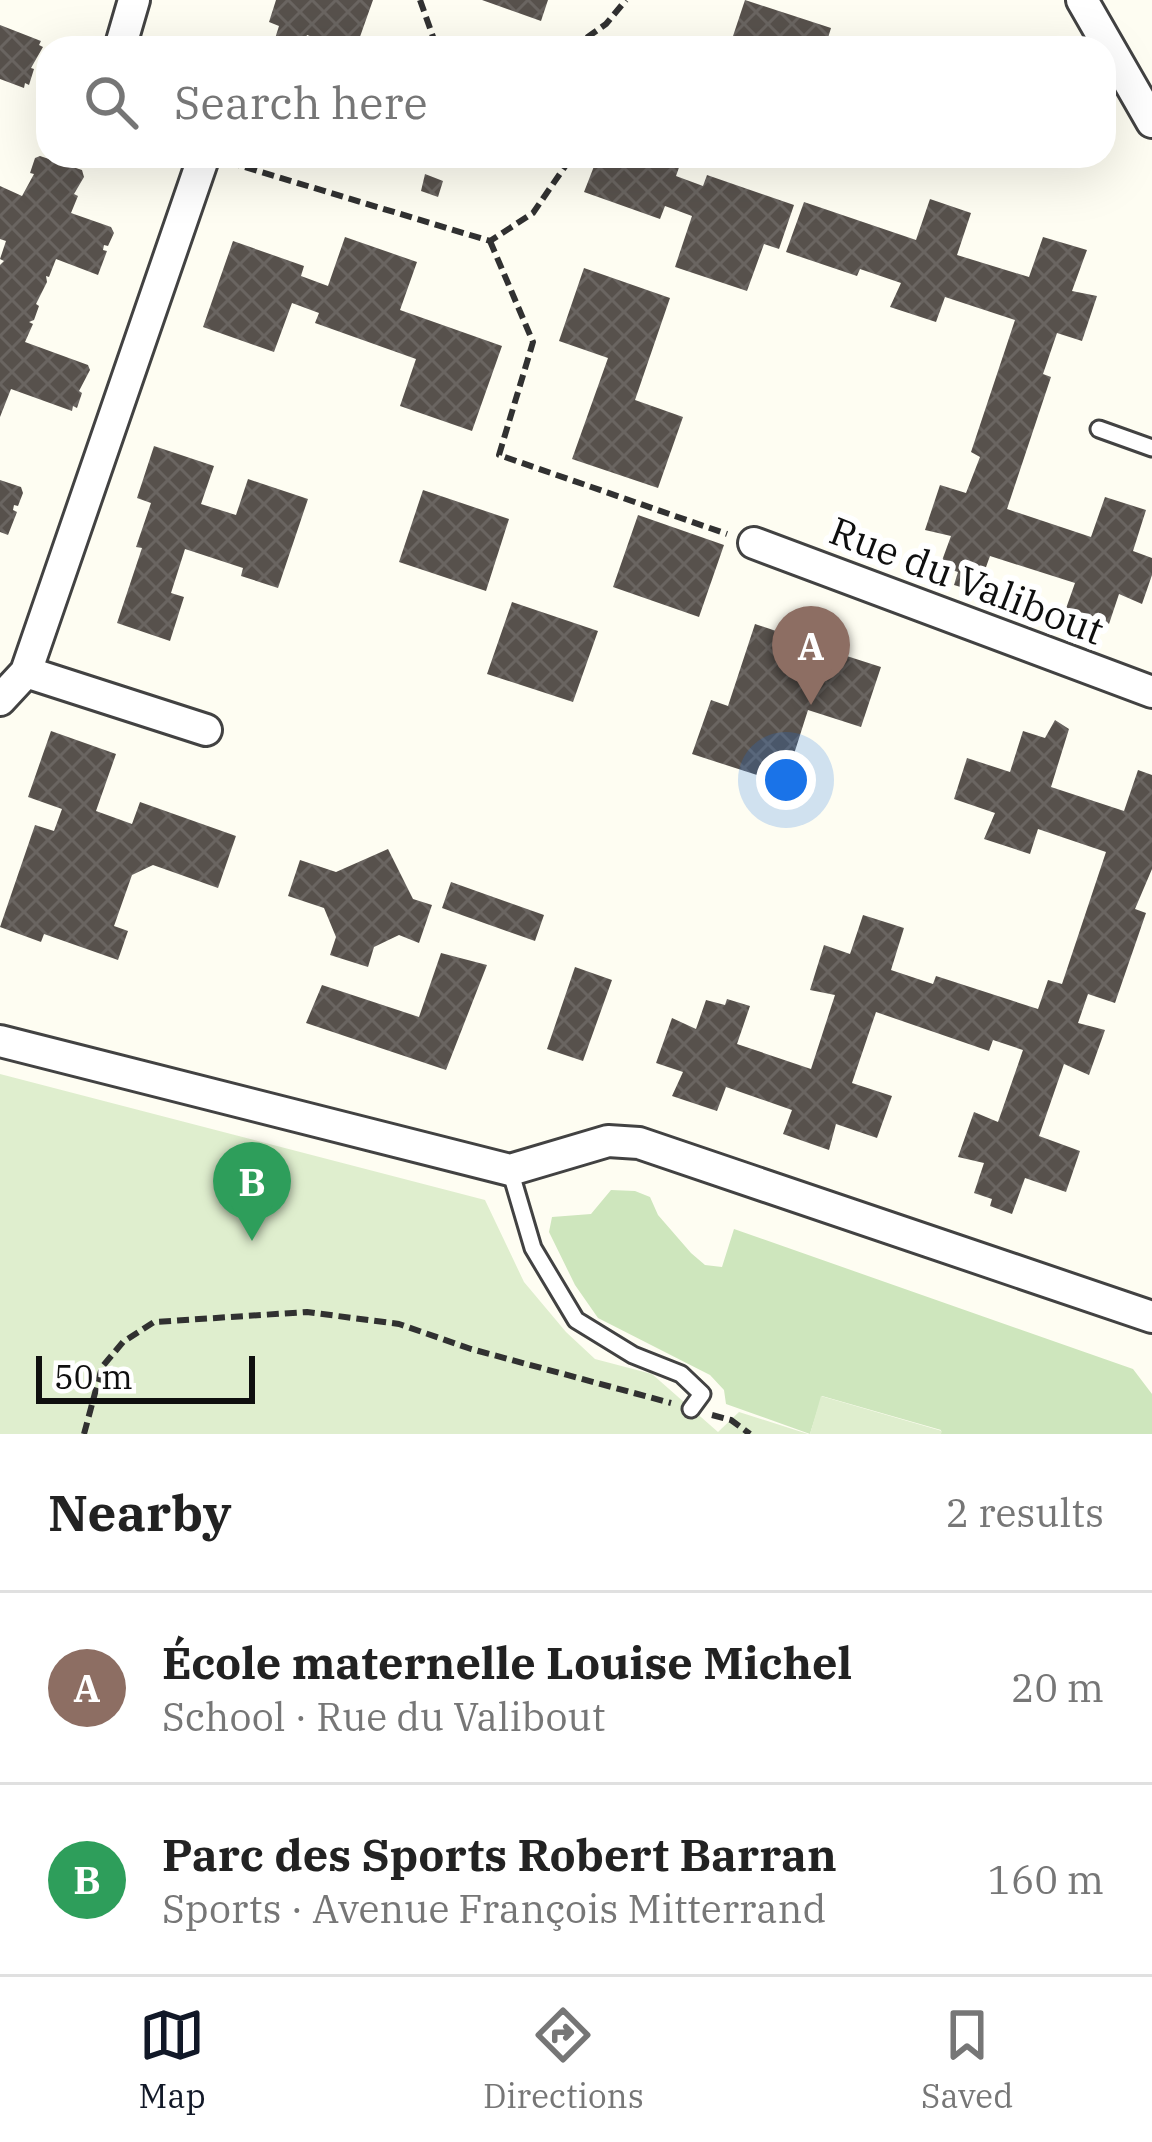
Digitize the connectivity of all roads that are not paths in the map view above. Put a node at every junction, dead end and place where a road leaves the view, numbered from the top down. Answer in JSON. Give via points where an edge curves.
{"nodes":[{"id":1,"x":134,"y":0,"type":"edge"},
{"id":2,"x":1082,"y":0,"type":"edge"},
{"id":3,"x":124,"y":36,"type":"edge"},
{"id":4,"x":1103,"y":36,"type":"edge"},
{"id":5,"x":1116,"y":59,"type":"edge"},
{"id":6,"x":1152,"y":122,"type":"edge"},
{"id":7,"x":201,"y":168,"type":"edge"},
{"id":8,"x":1099,"y":430,"type":"dead end"},
{"id":9,"x":1152,"y":448,"type":"edge"},
{"id":10,"x":754,"y":542,"type":"road end"},
{"id":11,"x":26,"y":672,"type":"junction"},
{"id":12,"x":1152,"y":692,"type":"edge"},
{"id":13,"x":0,"y":700,"type":"edge"},
{"id":14,"x":206,"y":730,"type":"dead end"},
{"id":15,"x":0,"y":1041,"type":"edge"},
{"id":16,"x":510,"y":1170,"type":"junction"},
{"id":17,"x":1152,"y":1317,"type":"edge"},
{"id":18,"x":692,"y":1409,"type":"dead end"}],
"edges":[{"from":1,"to":3,"type":"street"},
{"from":2,"to":4,"type":"street"},
{"from":5,"to":6,"type":"street"},
{"from":7,"to":11,"type":"street"},
{"from":8,"to":9,"type":"lane"},
{"from":10,"to":12,"type":"street","name":"Rue du Valibout"},
{"from":11,"to":13,"type":"street"},
{"from":11,"to":14,"type":"street"},
{"from":15,"to":16,"type":"street"},
{"from":16,"to":17,"type":"street","via":[[608,1141],[639,1143]]},
{"from":16,"to":18,"type":"lane","via":[[533,1247],[576,1320],[682,1374],[702,1394]]}]}
